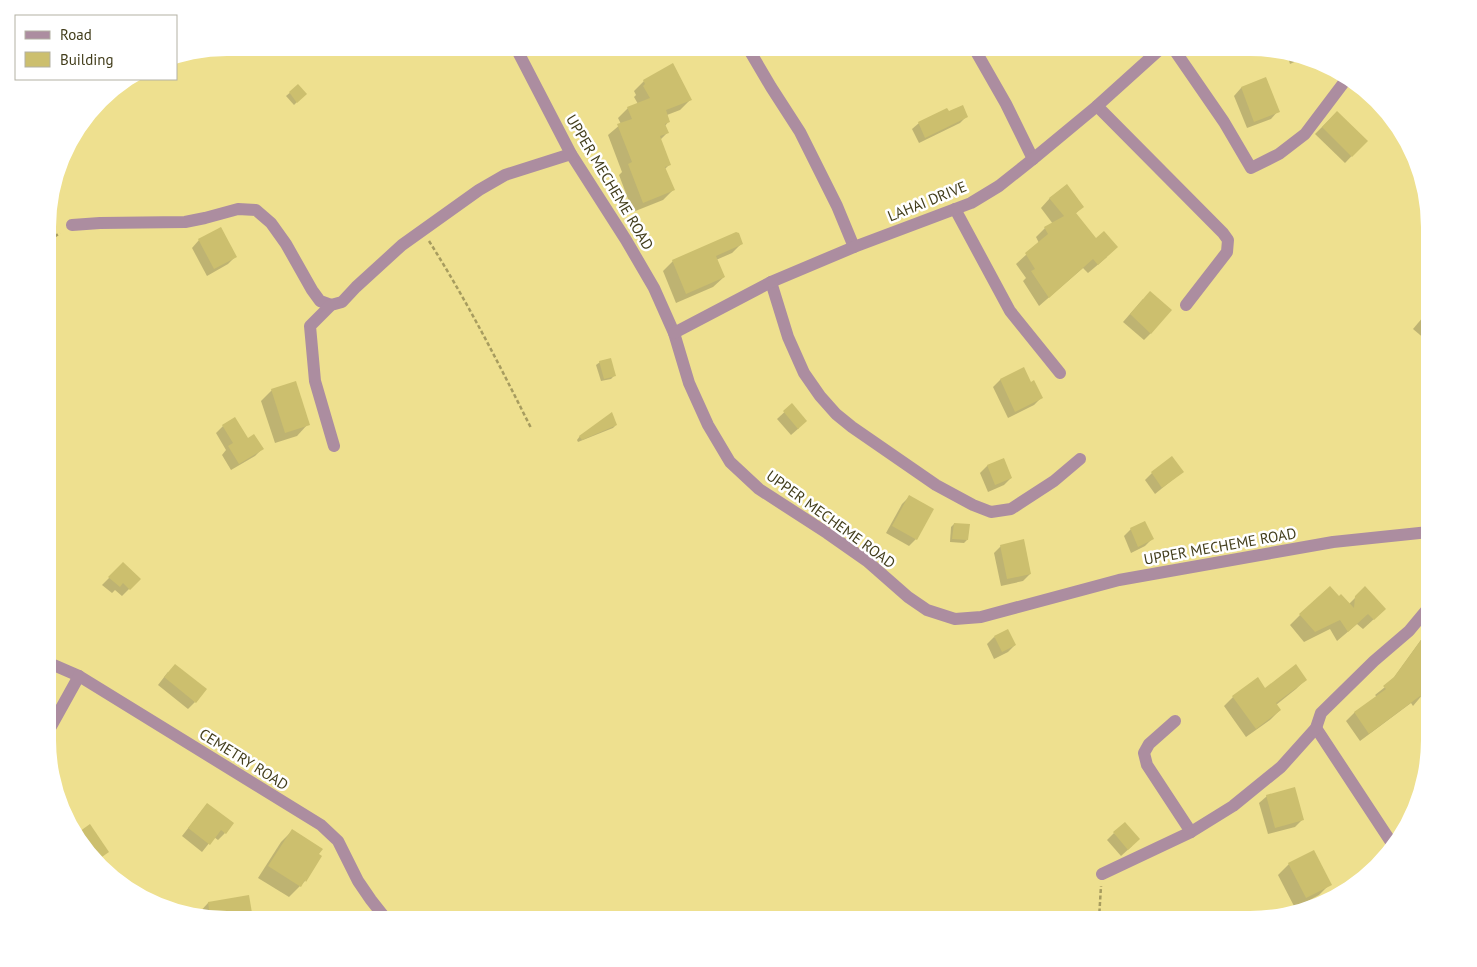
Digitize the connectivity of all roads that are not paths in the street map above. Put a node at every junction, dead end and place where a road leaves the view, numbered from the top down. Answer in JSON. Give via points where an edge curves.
{"nodes":[{"id":1,"x":520,"y":56,"type":"edge"},
{"id":2,"x":753,"y":56,"type":"edge"},
{"id":3,"x":979,"y":56,"type":"edge"},
{"id":4,"x":1152,"y":56,"type":"edge"},
{"id":5,"x":1179,"y":56,"type":"edge"},
{"id":6,"x":1343,"y":84,"type":"edge"},
{"id":7,"x":1097,"y":106,"type":"junction"},
{"id":8,"x":571,"y":154,"type":"junction"},
{"id":9,"x":1033,"y":159,"type":"junction"},
{"id":10,"x":954,"y":209,"type":"junction"},
{"id":11,"x":72,"y":225,"type":"dead end"},
{"id":12,"x":854,"y":247,"type":"junction"},
{"id":13,"x":771,"y":282,"type":"junction"},
{"id":14,"x":331,"y":305,"type":"junction"},
{"id":15,"x":1186,"y":305,"type":"dead end"},
{"id":16,"x":674,"y":333,"type":"junction"},
{"id":17,"x":1060,"y":373,"type":"dead end"},
{"id":18,"x":334,"y":446,"type":"dead end"},
{"id":19,"x":1080,"y":459,"type":"dead end"},
{"id":20,"x":1420,"y":533,"type":"edge"},
{"id":21,"x":1420,"y":617,"type":"edge"},
{"id":22,"x":56,"y":666,"type":"edge"},
{"id":23,"x":79,"y":676,"type":"junction"},
{"id":24,"x":56,"y":717,"type":"edge"},
{"id":25,"x":1175,"y":721,"type":"dead end"},
{"id":26,"x":1316,"y":728,"type":"junction"},
{"id":27,"x":1191,"y":832,"type":"junction"},
{"id":28,"x":1389,"y":839,"type":"edge"},
{"id":29,"x":1102,"y":874,"type":"road end"},
{"id":30,"x":379,"y":911,"type":"edge"}],
"edges":[{"from":1,"to":8,"type":"street","name":"UPPER MECHEME ROAD"},
{"from":2,"to":12,"type":"street","via":[[800,132]]},
{"from":3,"to":9,"type":"street"},
{"from":4,"to":7,"type":"street","name":"LAHAI DRIVE"},
{"from":5,"to":6,"type":"street","via":[[1251,168],[1279,154],[1305,134]]},
{"from":7,"to":9,"type":"street","name":"LAHAI DRIVE"},
{"from":7,"to":15,"type":"street","via":[[1228,240],[1227,252]]},
{"from":8,"to":14,"type":"street","via":[[505,175],[479,190],[402,245],[342,302]]},
{"from":8,"to":16,"type":"street","name":"UPPER MECHEME ROAD","via":[[654,288]]},
{"from":9,"to":10,"type":"street","name":"LAHAI DRIVE","via":[[999,186],[972,203]]},
{"from":10,"to":12,"type":"street","name":"LAHAI DRIVE"},
{"from":10,"to":17,"type":"street","via":[[1010,311]]},
{"from":11,"to":14,"type":"street","via":[[185,222],[238,209],[256,210],[271,223],[286,244],[320,301]]},
{"from":12,"to":13,"type":"street","name":"LAHAI DRIVE"},
{"from":13,"to":16,"type":"street","name":"LAHAI DRIVE"},
{"from":13,"to":19,"type":"street","via":[[788,337],[804,373],[820,396],[852,427],[936,485],[991,512],[1011,509],[1054,481]]},
{"from":14,"to":18,"type":"street","via":[[310,326],[315,381]]},
{"from":16,"to":20,"type":"street","name":"UPPER MECHEME ROAD","via":[[689,383],[708,426],[730,462],[759,489],[867,561],[908,597],[928,610],[954,619],[981,617],[1070,592],[1156,573],[1333,542]]},
{"from":21,"to":26,"type":"street","via":[[1321,713]]},
{"from":22,"to":23,"type":"street","name":"CEMETRY ROAD"},
{"from":23,"to":24,"type":"street"},
{"from":23,"to":30,"type":"street","name":"CEMETRY ROAD","via":[[321,825],[338,840],[358,881]]},
{"from":25,"to":27,"type":"street","via":[[1149,744],[1144,753],[1146,765]]},
{"from":26,"to":27,"type":"street","via":[[1281,767],[1233,806]]},
{"from":26,"to":28,"type":"street"},
{"from":27,"to":29,"type":"street"}]}
